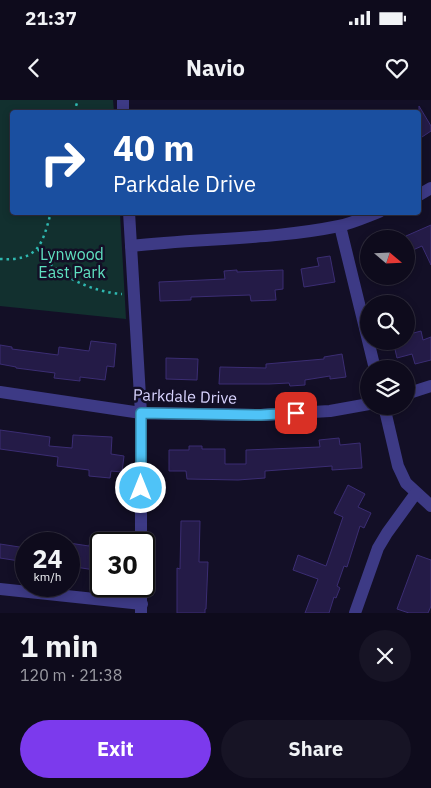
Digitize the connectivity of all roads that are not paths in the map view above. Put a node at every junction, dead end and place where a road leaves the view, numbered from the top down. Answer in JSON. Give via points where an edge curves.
{"nodes":[{"id":1,"x":130,"y":215,"type":"edge"},
{"id":2,"x":371,"y":215,"type":"edge"},
{"id":3,"x":340,"y":226,"type":"junction"},
{"id":4,"x":131,"y":246,"type":"junction"},
{"id":5,"x":373,"y":360,"type":"edge"},
{"id":6,"x":431,"y":386,"type":"edge"},
{"id":7,"x":415,"y":391,"type":"edge"},
{"id":8,"x":0,"y":392,"type":"edge"},
{"id":9,"x":360,"y":406,"type":"edge"},
{"id":10,"x":141,"y":413,"type":"junction"},
{"id":11,"x":386,"y":415,"type":"edge"},
{"id":12,"x":416,"y":493,"type":"junction"},
{"id":13,"x":431,"y":506,"type":"edge"},
{"id":14,"x":142,"y":532,"type":"edge"},
{"id":15,"x":0,"y":589,"type":"edge"},
{"id":16,"x":141,"y":608,"type":"edge"},
{"id":17,"x":355,"y":613,"type":"edge"}],
"edges":[{"from":1,"to":4,"type":"street"},
{"from":2,"to":3,"type":"street"},
{"from":3,"to":4,"type":"street","via":[[269,236]]},
{"from":3,"to":5,"type":"street"},
{"from":4,"to":10,"type":"street"},
{"from":6,"to":7,"type":"street"},
{"from":8,"to":10,"type":"street","name":"Parkdale Drive"},
{"from":9,"to":10,"type":"street","name":"Parkdale Drive","via":[[330,411],[261,415]]},
{"from":10,"to":14,"type":"street"},
{"from":11,"to":12,"type":"street","via":[[398,466],[406,483]]},
{"from":12,"to":13,"type":"street"},
{"from":12,"to":17,"type":"street","via":[[378,548]]},
{"from":15,"to":16,"type":"street"}]}
